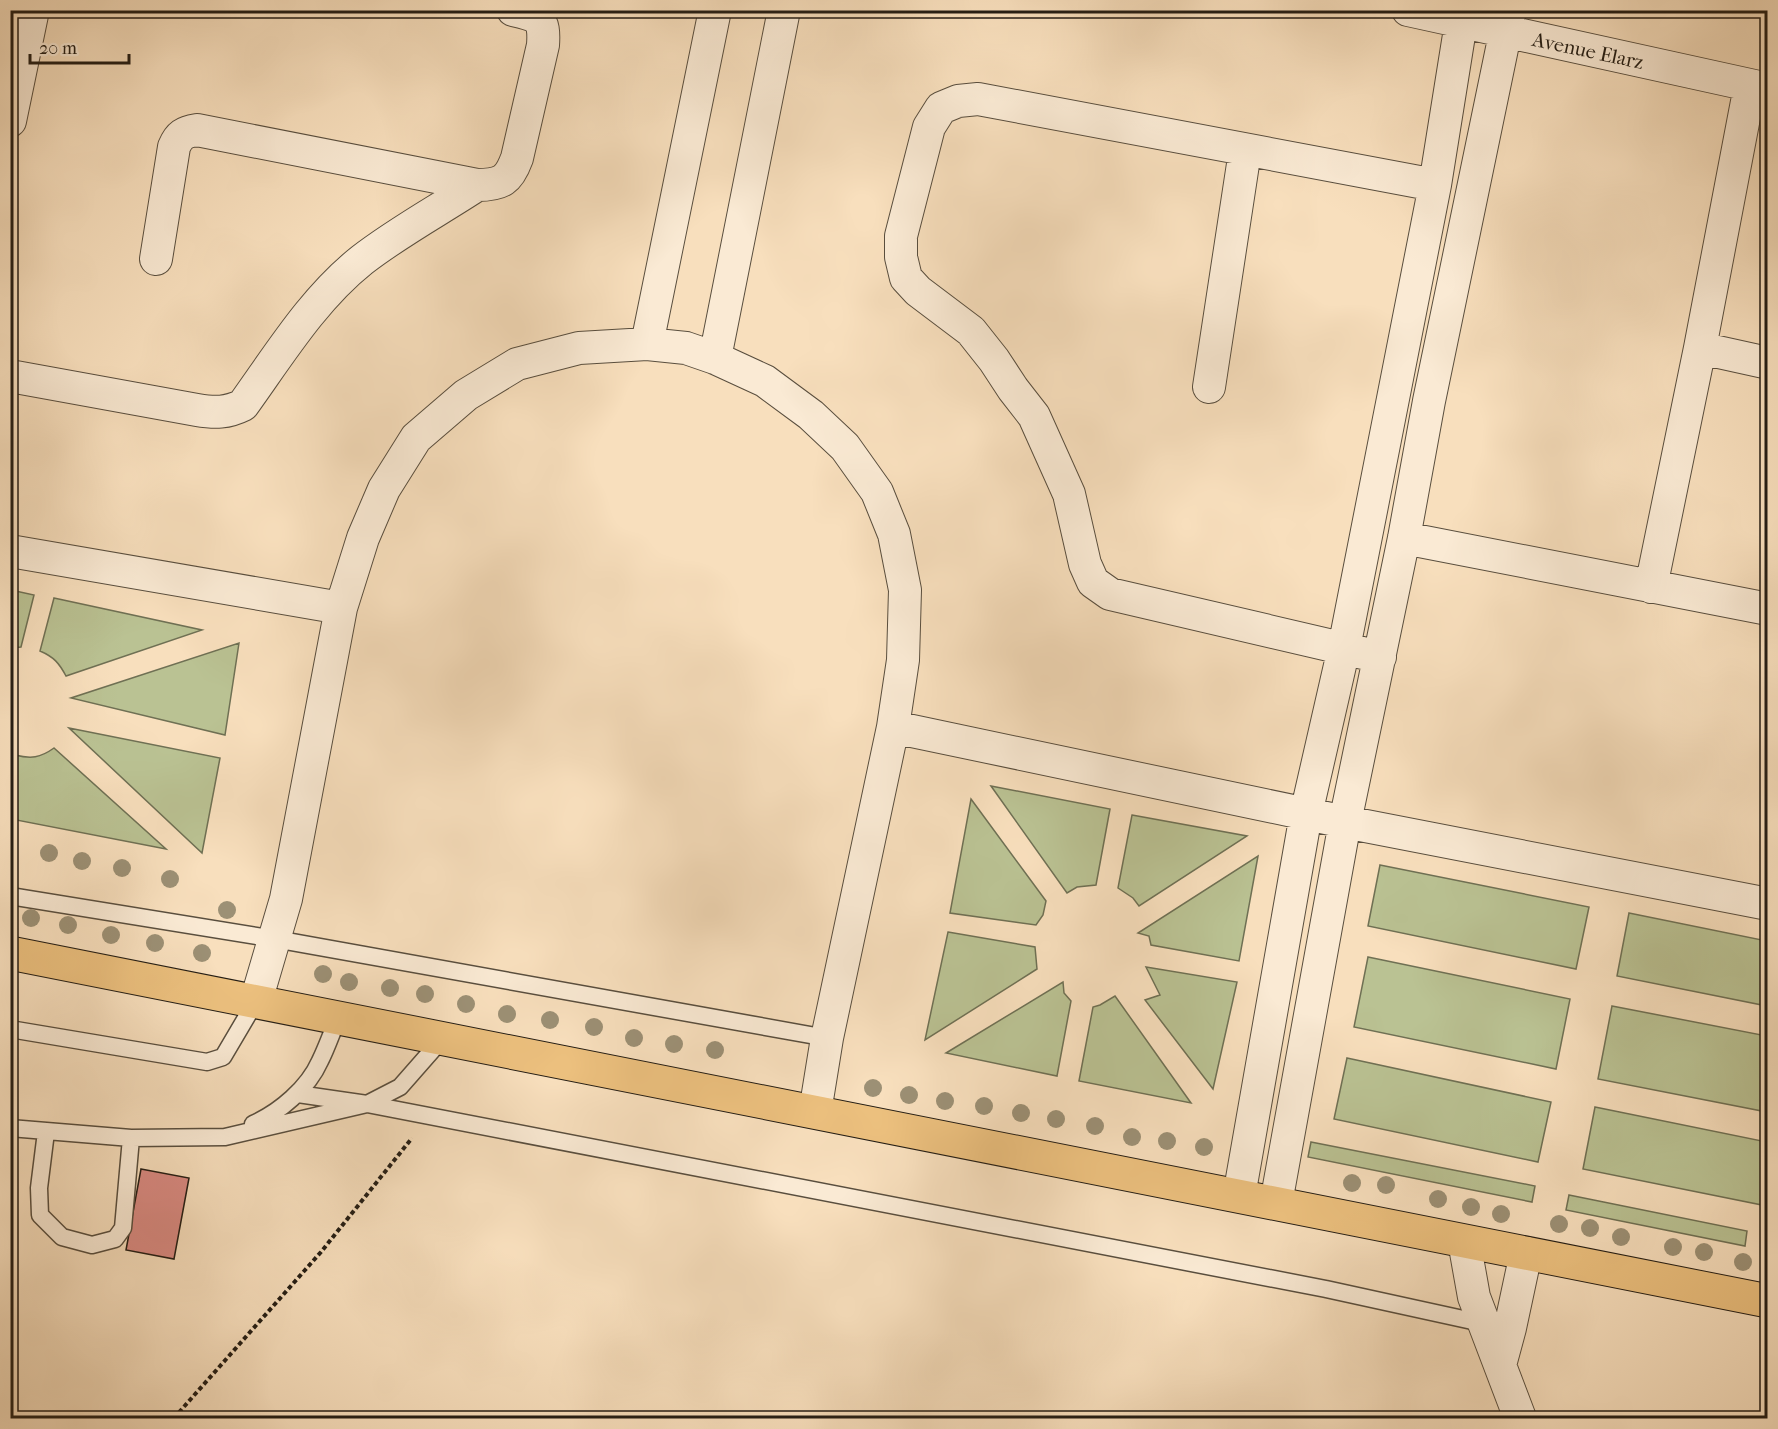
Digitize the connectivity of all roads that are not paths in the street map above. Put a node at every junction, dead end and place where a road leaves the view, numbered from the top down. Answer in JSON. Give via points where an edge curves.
{"nodes":[{"id":1,"x":33,"y":10,"type":"edge"},
{"id":2,"x":513,"y":10,"type":"edge"},
{"id":3,"x":715,"y":10,"type":"edge"},
{"id":4,"x":784,"y":10,"type":"edge"},
{"id":5,"x":1408,"y":10,"type":"edge"},
{"id":6,"x":1462,"y":16,"type":"edge"},
{"id":7,"x":1508,"y":22,"type":"edge"},
{"id":8,"x":1759,"y":88,"type":"edge"},
{"id":9,"x":10,"y":120,"type":"edge"},
{"id":10,"x":1245,"y":151,"type":"junction"},
{"id":11,"x":477,"y":185,"type":"junction"},
{"id":12,"x":1435,"y":185,"type":"junction"},
{"id":13,"x":156,"y":259,"type":"dead end"},
{"id":14,"x":647,"y":344,"type":"junction"},
{"id":15,"x":1700,"y":348,"type":"junction"},
{"id":16,"x":715,"y":358,"type":"junction"},
{"id":17,"x":1767,"y":363,"type":"edge"},
{"id":18,"x":10,"y":376,"type":"edge"},
{"id":19,"x":1209,"y":387,"type":"dead end"},
{"id":20,"x":1394,"y":393,"type":"junction"},
{"id":21,"x":1429,"y":402,"type":"junction"},
{"id":22,"x":1404,"y":538,"type":"junction"},
{"id":23,"x":10,"y":551,"type":"edge"},
{"id":24,"x":1651,"y":586,"type":"junction"},
{"id":25,"x":341,"y":608,"type":"junction"},
{"id":26,"x":1767,"y":609,"type":"edge"},
{"id":27,"x":1344,"y":648,"type":"junction"},
{"id":28,"x":1380,"y":657,"type":"junction"},
{"id":29,"x":892,"y":727,"type":"junction"},
{"id":30,"x":1306,"y":814,"type":"junction"},
{"id":31,"x":1345,"y":822,"type":"junction"},
{"id":32,"x":10,"y":896,"type":"edge"},
{"id":33,"x":1767,"y":904,"type":"edge"},
{"id":34,"x":275,"y":939,"type":"junction"},
{"id":35,"x":10,"y":953,"type":"edge"},
{"id":36,"x":256,"y":1001,"type":"junction"},
{"id":37,"x":338,"y":1018,"type":"junction"},
{"id":38,"x":10,"y":1029,"type":"edge"},
{"id":39,"x":443,"y":1038,"type":"junction"},
{"id":40,"x":827,"y":1038,"type":"junction"},
{"id":41,"x":298,"y":1094,"type":"junction"},
{"id":42,"x":367,"y":1104,"type":"junction"},
{"id":43,"x":815,"y":1112,"type":"junction"},
{"id":44,"x":10,"y":1128,"type":"edge"},
{"id":45,"x":46,"y":1132,"type":"junction"},
{"id":46,"x":225,"y":1137,"type":"junction"},
{"id":47,"x":131,"y":1138,"type":"junction"},
{"id":48,"x":1239,"y":1196,"type":"junction"},
{"id":49,"x":1276,"y":1203,"type":"junction"},
{"id":50,"x":1464,"y":1241,"type":"junction"},
{"id":51,"x":1526,"y":1253,"type":"junction"},
{"id":52,"x":1767,"y":1301,"type":"edge"},
{"id":53,"x":1497,"y":1326,"type":"junction"},
{"id":54,"x":1520,"y":1419,"type":"edge"}],
"edges":[{"from":1,"to":9,"type":"street"},
{"from":2,"to":11,"type":"street","via":[[539,19],[544,29],[543,45],[511,174],[502,182]]},
{"from":3,"to":14,"type":"street"},
{"from":4,"to":16,"type":"street"},
{"from":5,"to":6,"type":"street","name":"Avenue Elarz"},
{"from":6,"to":7,"type":"street","name":"Avenue Elarz"},
{"from":6,"to":12,"type":"street"},
{"from":7,"to":8,"type":"street","name":"Avenue Elarz"},
{"from":7,"to":21,"type":"street"},
{"from":8,"to":15,"type":"street"},
{"from":10,"to":12,"type":"street"},
{"from":10,"to":19,"type":"street"},
{"from":10,"to":27,"type":"street","via":[[978,99],[958,101],[941,108],[929,127],[901,236],[901,257],[906,278],[971,331],[1034,416],[1069,494],[1093,582],[1110,594]]},
{"from":11,"to":13,"type":"street","via":[[198,130],[185,132],[174,147]]},
{"from":11,"to":18,"type":"street","via":[[361,261],[304,320],[243,405],[231,411],[198,410]]},
{"from":12,"to":20,"type":"street"},
{"from":14,"to":16,"type":"street","via":[[686,348]]},
{"from":14,"to":25,"type":"street","via":[[579,348],[517,364],[466,396],[416,438],[384,489],[363,538]]},
{"from":15,"to":17,"type":"street"},
{"from":15,"to":24,"type":"street"},
{"from":16,"to":29,"type":"street","via":[[765,381],[812,415],[845,447],[877,492],[894,534],[905,590],[903,660]]},
{"from":20,"to":21,"type":"street"},
{"from":20,"to":27,"type":"street"},
{"from":21,"to":22,"type":"street"},
{"from":22,"to":24,"type":"street"},
{"from":22,"to":28,"type":"street"},
{"from":23,"to":25,"type":"street"},
{"from":24,"to":26,"type":"street"},
{"from":25,"to":34,"type":"street"},
{"from":27,"to":28,"type":"street"},
{"from":27,"to":30,"type":"street"},
{"from":28,"to":31,"type":"street"},
{"from":29,"to":30,"type":"street"},
{"from":29,"to":40,"type":"street"},
{"from":30,"to":31,"type":"street"},
{"from":30,"to":48,"type":"street"},
{"from":31,"to":33,"type":"street"},
{"from":31,"to":49,"type":"street"},
{"from":32,"to":34,"type":"lane"},
{"from":34,"to":36,"type":"street"},
{"from":34,"to":40,"type":"lane"},
{"from":35,"to":36,"type":"main road"},
{"from":36,"to":37,"type":"main road"},
{"from":36,"to":38,"type":"lane","via":[[224,1057],[207,1062]]},
{"from":37,"to":39,"type":"main road"},
{"from":37,"to":41,"type":"lane","via":[[320,1064]]},
{"from":39,"to":42,"type":"lane","via":[[400,1087]]},
{"from":39,"to":43,"type":"main road"},
{"from":40,"to":43,"type":"street"},
{"from":41,"to":42,"type":"lane"},
{"from":41,"to":46,"type":"lane","via":[[266,1119]]},
{"from":42,"to":46,"type":"lane"},
{"from":42,"to":53,"type":"lane"},
{"from":43,"to":48,"type":"main road"},
{"from":44,"to":45,"type":"lane"},
{"from":45,"to":47,"type":"lane"},
{"from":45,"to":47,"type":"lane","via":[[40,1215],[62,1237],[92,1245],[115,1239],[123,1228]]},
{"from":46,"to":47,"type":"lane"},
{"from":48,"to":49,"type":"main road"},
{"from":49,"to":50,"type":"main road"},
{"from":50,"to":51,"type":"main road"},
{"from":50,"to":53,"type":"street","via":[[1474,1297]]},
{"from":51,"to":52,"type":"main road"},
{"from":51,"to":53,"type":"street"},
{"from":53,"to":54,"type":"street","via":[[1500,1365]]}]}
